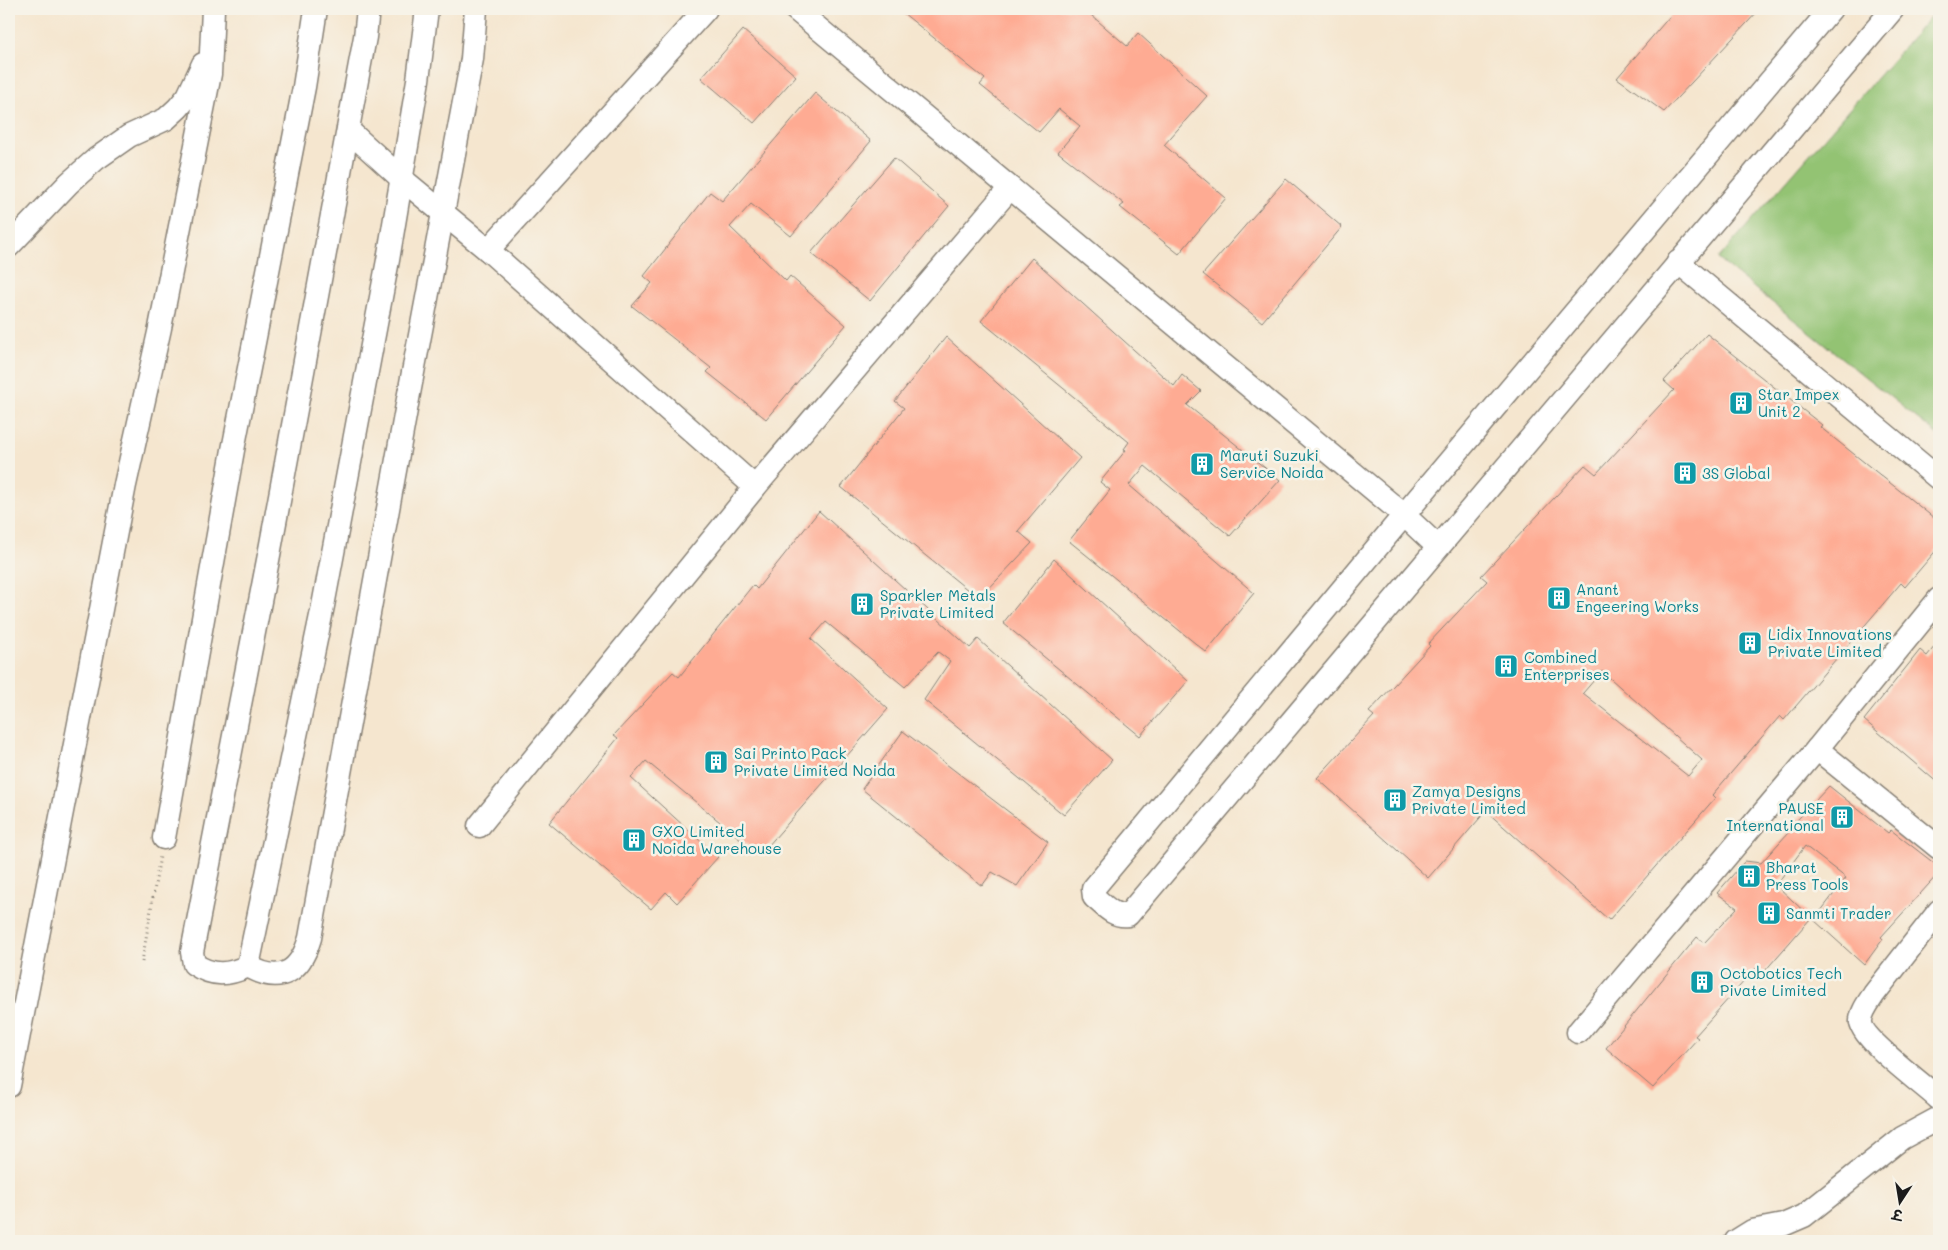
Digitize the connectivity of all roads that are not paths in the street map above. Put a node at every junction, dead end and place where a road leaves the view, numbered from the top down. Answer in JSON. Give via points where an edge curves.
{"nodes":[{"id":1,"x":213,"y":9,"type":"edge"},
{"id":2,"x":316,"y":9,"type":"edge"},
{"id":3,"x":368,"y":9,"type":"edge"},
{"id":4,"x":427,"y":9,"type":"edge"},
{"id":5,"x":476,"y":9,"type":"edge"},
{"id":6,"x":706,"y":9,"type":"edge"},
{"id":7,"x":795,"y":9,"type":"edge"},
{"id":8,"x":1831,"y":9,"type":"edge"},
{"id":9,"x":1893,"y":9,"type":"edge"},
{"id":10,"x":213,"y":36,"type":"junction"},
{"id":11,"x":348,"y":130,"type":"junction"},
{"id":12,"x":402,"y":179,"type":"junction"},
{"id":13,"x":1010,"y":188,"type":"junction"},
{"id":14,"x":443,"y":213,"type":"junction"},
{"id":15,"x":9,"y":246,"type":"edge"},
{"id":16,"x":488,"y":250,"type":"junction"},
{"id":17,"x":1678,"y":262,"type":"junction"},
{"id":18,"x":1939,"y":480,"type":"edge"},
{"id":19,"x":755,"y":487,"type":"junction"},
{"id":20,"x":1404,"y":516,"type":"junction"},
{"id":21,"x":1438,"y":547,"type":"junction"},
{"id":22,"x":1939,"y":599,"type":"edge"},
{"id":23,"x":1817,"y":749,"type":"junction"},
{"id":24,"x":479,"y":826,"type":"dead end"},
{"id":25,"x":164,"y":838,"type":"road end"},
{"id":26,"x":1939,"y":848,"type":"edge"},
{"id":27,"x":1939,"y":910,"type":"edge"},
{"id":28,"x":248,"y":966,"type":"junction"},
{"id":29,"x":1578,"y":1032,"type":"dead end"},
{"id":30,"x":9,"y":1086,"type":"edge"},
{"id":31,"x":1939,"y":1099,"type":"edge"},
{"id":32,"x":1939,"y":1118,"type":"edge"},
{"id":33,"x":1736,"y":1241,"type":"edge"}],
"edges":[{"from":1,"to":10,"type":"street"},
{"from":2,"to":25,"type":"street"},
{"from":3,"to":11,"type":"street"},
{"from":4,"to":12,"type":"street"},
{"from":5,"to":14,"type":"street","via":[[472,60]]},
{"from":6,"to":16,"type":"street"},
{"from":7,"to":13,"type":"street"},
{"from":8,"to":20,"type":"street"},
{"from":9,"to":17,"type":"street"},
{"from":10,"to":15,"type":"street","via":[[198,78],[178,108],[166,119],[130,136],[96,159]]},
{"from":10,"to":30,"type":"street","via":[[210,74],[125,485]]},
{"from":11,"to":12,"type":"street"},
{"from":11,"to":28,"type":"street","via":[[192,952],[194,964],[204,971],[232,973]]},
{"from":12,"to":14,"type":"street"},
{"from":12,"to":28,"type":"street","via":[[323,606]]},
{"from":13,"to":19,"type":"street"},
{"from":13,"to":20,"type":"street"},
{"from":14,"to":16,"type":"street"},
{"from":14,"to":28,"type":"street","via":[[310,938],[305,954],[288,972],[275,975],[261,973]]},
{"from":16,"to":19,"type":"street"},
{"from":17,"to":18,"type":"street"},
{"from":17,"to":21,"type":"street"},
{"from":19,"to":24,"type":"street"},
{"from":20,"to":21,"type":"street"},
{"from":20,"to":21,"type":"street","via":[[1093,889],[1094,897],[1119,916],[1128,915]]},
{"from":22,"to":23,"type":"street"},
{"from":23,"to":26,"type":"street"},
{"from":23,"to":29,"type":"street"},
{"from":27,"to":31,"type":"street","via":[[1874,994],[1860,1021],[1864,1032],[1877,1045]]},
{"from":32,"to":33,"type":"street","via":[[1902,1138],[1804,1216],[1752,1231]]}]}
